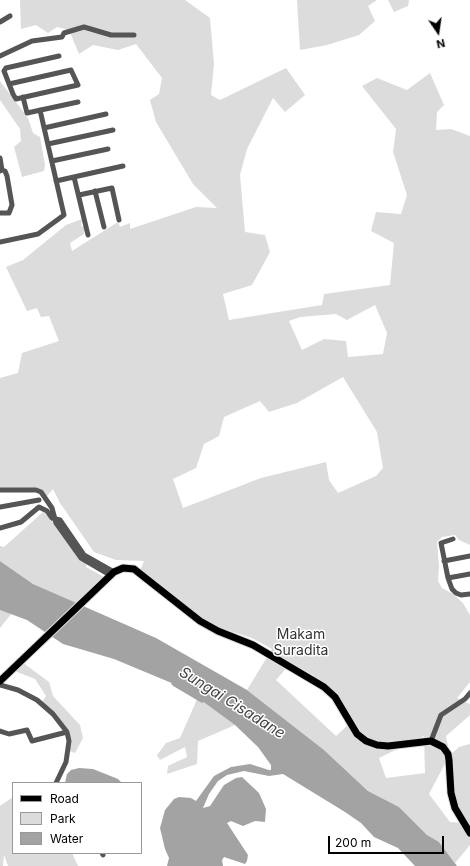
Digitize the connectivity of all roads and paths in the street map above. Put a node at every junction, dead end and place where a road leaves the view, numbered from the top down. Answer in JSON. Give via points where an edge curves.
{"nodes":[{"id":1,"x":10,"y":16,"type":"dead end"},
{"id":2,"x":0,"y":22,"type":"edge"},
{"id":3,"x":134,"y":35,"type":"dead end"},
{"id":4,"x":0,"y":56,"type":"edge"},
{"id":5,"x":59,"y":56,"type":"dead end"},
{"id":6,"x":9,"y":84,"type":"junction"},
{"id":7,"x":23,"y":97,"type":"junction"},
{"id":8,"x":78,"y":102,"type":"dead end"},
{"id":9,"x":40,"y":110,"type":"junction"},
{"id":10,"x":106,"y":114,"type":"dead end"},
{"id":11,"x":44,"y":128,"type":"junction"},
{"id":12,"x":112,"y":130,"type":"dead end"},
{"id":13,"x":48,"y":144,"type":"junction"},
{"id":14,"x":108,"y":149,"type":"dead end"},
{"id":15,"x":0,"y":158,"type":"edge"},
{"id":16,"x":52,"y":161,"type":"junction"},
{"id":17,"x":123,"y":166,"type":"dead end"},
{"id":18,"x":1,"y":171,"type":"edge"},
{"id":19,"x":74,"y":177,"type":"junction"},
{"id":20,"x":56,"y":181,"type":"junction"},
{"id":21,"x":95,"y":191,"type":"junction"},
{"id":22,"x":79,"y":195,"type":"junction"},
{"id":23,"x":0,"y":213,"type":"edge"},
{"id":24,"x":119,"y":220,"type":"dead end"},
{"id":25,"x":104,"y":227,"type":"dead end"},
{"id":26,"x":88,"y":235,"type":"dead end"},
{"id":27,"x":0,"y":242,"type":"edge"},
{"id":28,"x":0,"y":490,"type":"edge"},
{"id":29,"x":39,"y":500,"type":"dead end"},
{"id":30,"x":0,"y":507,"type":"edge"},
{"id":31,"x":56,"y":518,"type":"junction"},
{"id":32,"x":0,"y":528,"type":"edge"},
{"id":33,"x":453,"y":539,"type":"dead end"},
{"id":34,"x":470,"y":556,"type":"edge"},
{"id":35,"x":444,"y":561,"type":"junction"},
{"id":36,"x":470,"y":574,"type":"edge"},
{"id":37,"x":110,"y":575,"type":"junction"},
{"id":38,"x":448,"y":578,"type":"junction"},
{"id":39,"x":470,"y":594,"type":"edge"},
{"id":40,"x":2,"y":679,"type":"edge"},
{"id":41,"x":0,"y":685,"type":"edge"},
{"id":42,"x":470,"y":693,"type":"edge"},
{"id":43,"x":0,"y":731,"type":"edge"},
{"id":44,"x":67,"y":732,"type":"junction"},
{"id":45,"x":431,"y":741,"type":"junction"},
{"id":46,"x":56,"y":782,"type":"edge"},
{"id":47,"x":470,"y":834,"type":"edge"}],
"edges":[{"from":1,"to":2,"type":"street"},
{"from":3,"to":4,"type":"street","via":[[111,35],[84,27],[64,33],[62,37],[32,41]]},
{"from":5,"to":6,"type":"street","via":[[6,68],[4,70]]},
{"from":6,"to":7,"type":"street","via":[[16,99]]},
{"from":6,"to":7,"type":"street","via":[[71,70],[78,85]]},
{"from":7,"to":9,"type":"street","via":[[28,112]]},
{"from":8,"to":9,"type":"street"},
{"from":9,"to":11,"type":"street"},
{"from":10,"to":11,"type":"street"},
{"from":11,"to":13,"type":"street"},
{"from":12,"to":13,"type":"street"},
{"from":13,"to":16,"type":"street"},
{"from":14,"to":16,"type":"street"},
{"from":15,"to":18,"type":"street"},
{"from":16,"to":20,"type":"street"},
{"from":17,"to":19,"type":"street"},
{"from":18,"to":23,"type":"street","via":[[5,171],[7,176],[12,205],[9,213]]},
{"from":19,"to":20,"type":"street"},
{"from":19,"to":22,"type":"street"},
{"from":20,"to":27,"type":"street","via":[[64,215],[38,234]]},
{"from":21,"to":22,"type":"street"},
{"from":21,"to":24,"type":"street","via":[[112,188]]},
{"from":21,"to":25,"type":"street"},
{"from":22,"to":26,"type":"street"},
{"from":28,"to":31,"type":"street","via":[[41,492]]},
{"from":29,"to":30,"type":"street"},
{"from":31,"to":32,"type":"street","via":[[52,518],[47,511],[39,507],[21,522]]},
{"from":31,"to":37,"type":"street","via":[[84,555]]},
{"from":33,"to":35,"type":"street","via":[[441,543]]},
{"from":34,"to":35,"type":"street"},
{"from":35,"to":38,"type":"street"},
{"from":36,"to":38,"type":"street"},
{"from":37,"to":40,"type":"main road"},
{"from":37,"to":45,"type":"main road","via":[[127,568],[136,570],[200,621],[253,645],[324,687],[335,697],[357,734],[366,741],[376,746],[388,746]]},
{"from":38,"to":39,"type":"street","via":[[456,593]]},
{"from":41,"to":44,"type":"street","via":[[18,690],[37,700],[53,714]]},
{"from":42,"to":45,"type":"street","via":[[441,715]]},
{"from":43,"to":44,"type":"street","via":[[9,734],[27,730],[32,740]]},
{"from":44,"to":46,"type":"street","via":[[69,740],[66,762]]},
{"from":45,"to":47,"type":"main road","via":[[443,747],[448,754],[453,802]]}]}
